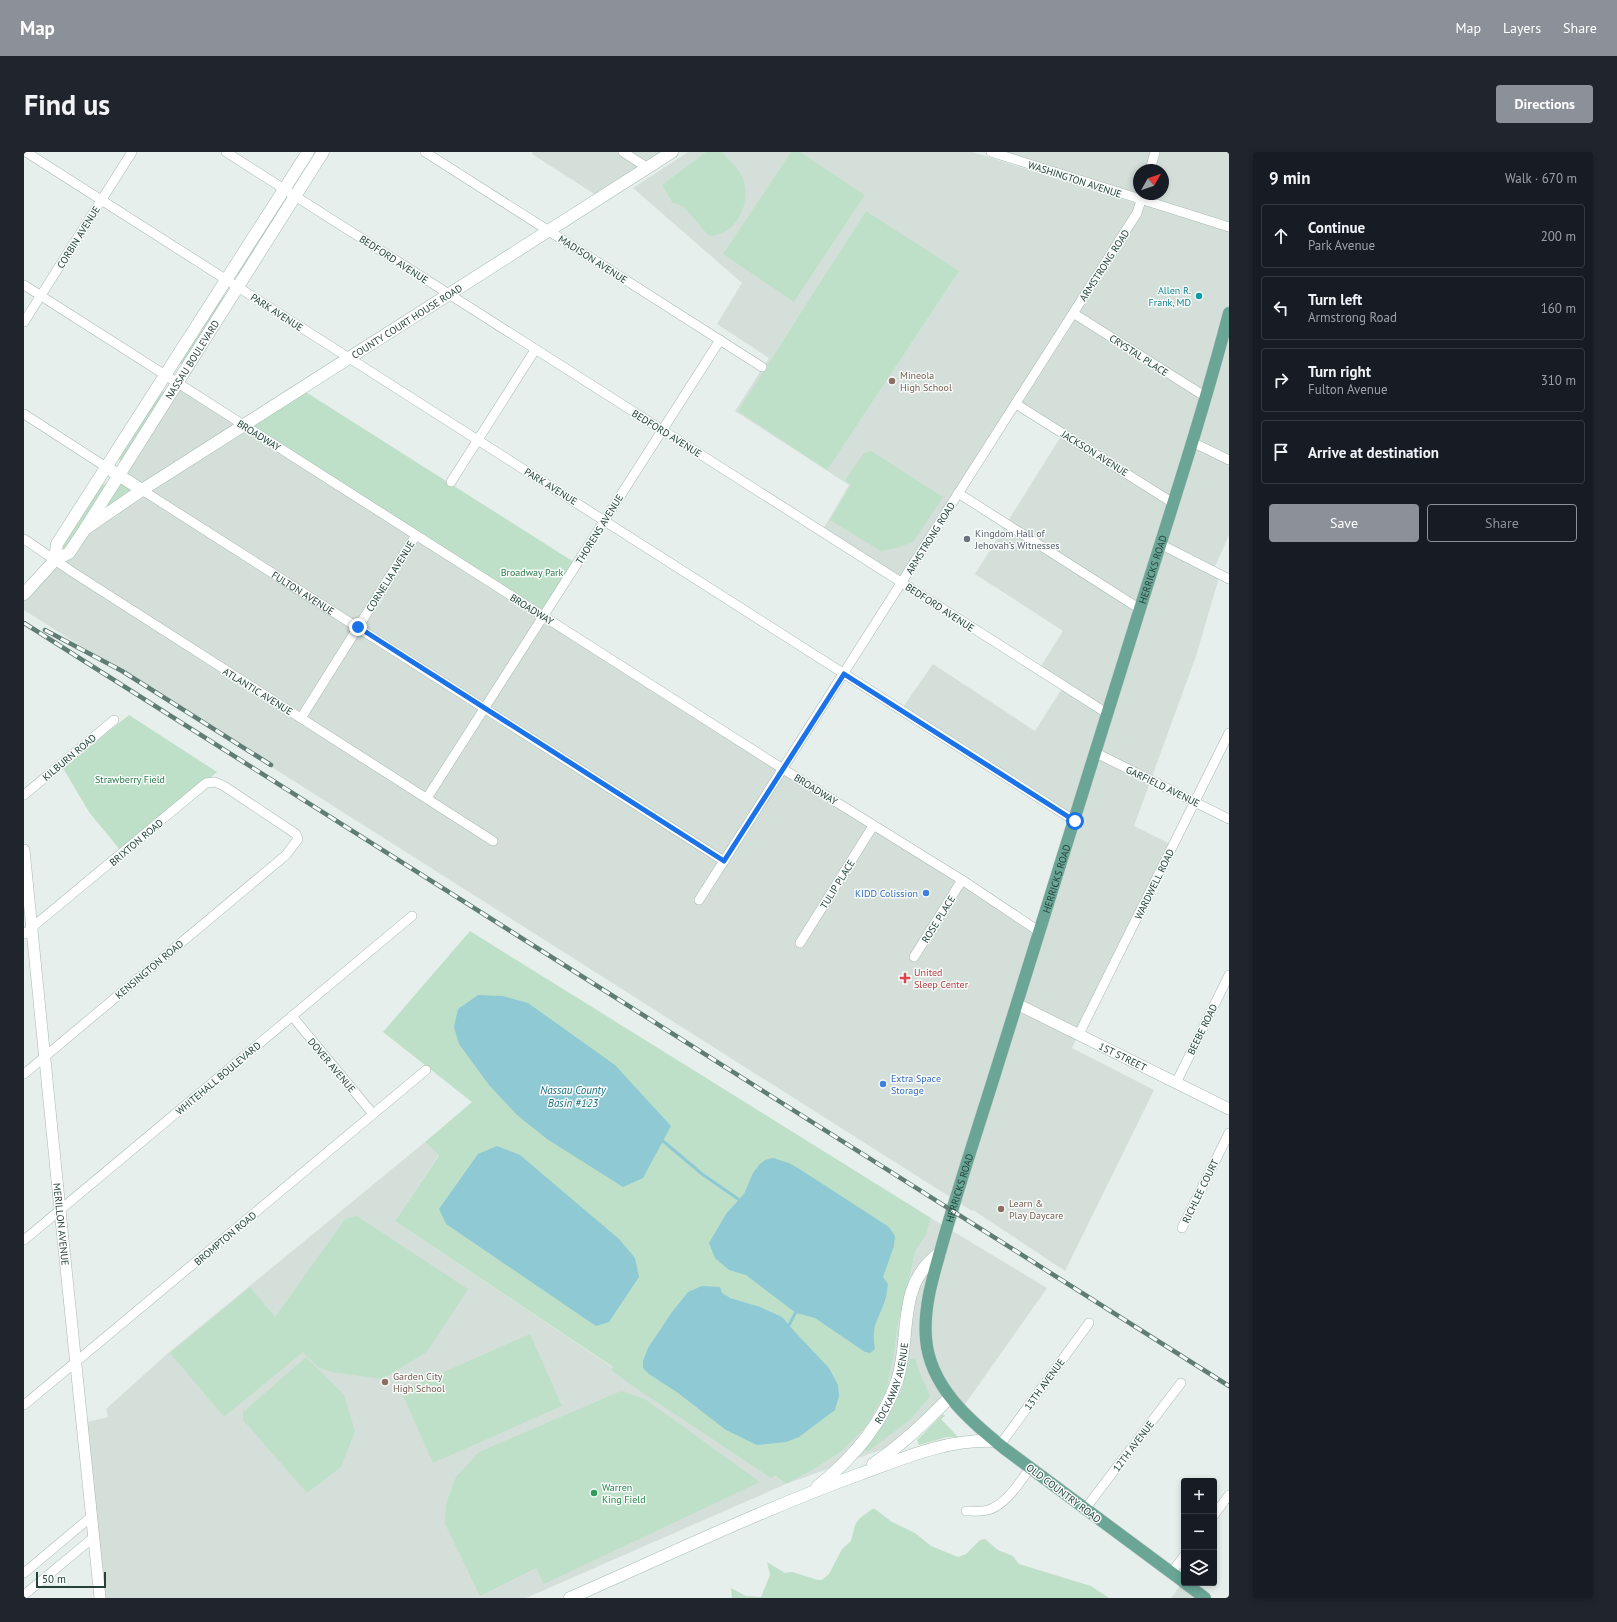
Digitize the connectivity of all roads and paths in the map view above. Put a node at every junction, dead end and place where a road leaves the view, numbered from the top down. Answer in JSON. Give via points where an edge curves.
{"nodes":[{"id":1,"x":26,"y":152,"type":"edge"},
{"id":2,"x":132,"y":152,"type":"edge"},
{"id":3,"x":226,"y":152,"type":"edge"},
{"id":4,"x":308,"y":152,"type":"edge"},
{"id":5,"x":323,"y":152,"type":"edge"},
{"id":6,"x":425,"y":152,"type":"edge"},
{"id":7,"x":623,"y":152,"type":"edge"},
{"id":8,"x":672,"y":152,"type":"edge"},
{"id":9,"x":991,"y":152,"type":"edge"},
{"id":10,"x":1155,"y":152,"type":"edge"},
{"id":11,"x":1152,"y":164,"type":"edge"},
{"id":12,"x":648,"y":168,"type":"junction"},
{"id":13,"x":284,"y":189,"type":"junction"},
{"id":14,"x":1133,"y":194,"type":"edge"},
{"id":15,"x":295,"y":196,"type":"junction"},
{"id":16,"x":102,"y":200,"type":"junction"},
{"id":17,"x":1141,"y":200,"type":"edge"},
{"id":18,"x":1151,"y":200,"type":"edge"},
{"id":19,"x":1229,"y":227,"type":"edge"},
{"id":20,"x":548,"y":231,"type":"junction"},
{"id":21,"x":226,"y":279,"type":"junction"},
{"id":22,"x":24,"y":285,"type":"edge"},
{"id":23,"x":238,"y":287,"type":"junction"},
{"id":24,"x":449,"y":294,"type":"junction"},
{"id":25,"x":41,"y":296,"type":"junction"},
{"id":26,"x":1073,"y":313,"type":"junction"},
{"id":27,"x":1229,"y":313,"type":"edge"},
{"id":28,"x":24,"y":322,"type":"edge"},
{"id":29,"x":1226,"y":339,"type":"edge"},
{"id":30,"x":720,"y":340,"type":"junction"},
{"id":31,"x":535,"y":350,"type":"junction"},
{"id":32,"x":349,"y":358,"type":"junction"},
{"id":33,"x":762,"y":367,"type":"dead end"},
{"id":34,"x":165,"y":375,"type":"junction"},
{"id":35,"x":177,"y":383,"type":"junction"},
{"id":36,"x":1206,"y":397,"type":"junction"},
{"id":37,"x":1016,"y":404,"type":"junction"},
{"id":38,"x":24,"y":414,"type":"edge"},
{"id":39,"x":244,"y":426,"type":"junction"},
{"id":40,"x":662,"y":430,"type":"junction"},
{"id":41,"x":478,"y":440,"type":"junction"},
{"id":42,"x":1192,"y":442,"type":"junction"},
{"id":43,"x":1229,"y":460,"type":"edge"},
{"id":44,"x":106,"y":467,"type":"junction"},
{"id":45,"x":119,"y":475,"type":"junction"},
{"id":46,"x":451,"y":482,"type":"dead end"},
{"id":47,"x":142,"y":490,"type":"junction"},
{"id":48,"x":958,"y":493,"type":"junction"},
{"id":49,"x":1173,"y":503,"type":"junction"},
{"id":50,"x":604,"y":520,"type":"junction"},
{"id":51,"x":85,"y":529,"type":"junction"},
{"id":52,"x":416,"y":535,"type":"junction"},
{"id":53,"x":24,"y":539,"type":"edge"},
{"id":54,"x":1160,"y":544,"type":"junction"},
{"id":55,"x":55,"y":560,"type":"junction"},
{"id":56,"x":1229,"y":579,"type":"edge"},
{"id":57,"x":901,"y":583,"type":"junction"},
{"id":58,"x":24,"y":594,"type":"edge"},
{"id":59,"x":1140,"y":609,"type":"junction"},
{"id":60,"x":543,"y":616,"type":"junction"},
{"id":61,"x":358,"y":627,"type":"junction"},
{"id":62,"x":844,"y":674,"type":"junction"},
{"id":63,"x":484,"y":708,"type":"junction"},
{"id":64,"x":1108,"y":714,"type":"junction"},
{"id":65,"x":301,"y":718,"type":"junction"},
{"id":66,"x":114,"y":720,"type":"dead end"},
{"id":67,"x":1229,"y":733,"type":"edge"},
{"id":68,"x":1096,"y":753,"type":"junction"},
{"id":69,"x":783,"y":769,"type":"junction"},
{"id":70,"x":24,"y":795,"type":"edge"},
{"id":71,"x":427,"y":798,"type":"junction"},
{"id":72,"x":1195,"y":802,"type":"junction"},
{"id":73,"x":1229,"y":818,"type":"edge"},
{"id":74,"x":1075,"y":821,"type":"junction"},
{"id":75,"x":873,"y":826,"type":"junction"},
{"id":76,"x":493,"y":841,"type":"dead end"},
{"id":77,"x":24,"y":850,"type":"edge"},
{"id":78,"x":724,"y":861,"type":"junction"},
{"id":79,"x":274,"y":865,"type":"joint"},
{"id":80,"x":962,"y":880,"type":"junction"},
{"id":81,"x":699,"y":900,"type":"dead end"},
{"id":82,"x":412,"y":916,"type":"dead end"},
{"id":83,"x":28,"y":931,"type":"edge"},
{"id":84,"x":1040,"y":932,"type":"junction"},
{"id":85,"x":800,"y":943,"type":"dead end"},
{"id":86,"x":914,"y":957,"type":"dead end"},
{"id":87,"x":1229,"y":975,"type":"edge"},
{"id":88,"x":1017,"y":1004,"type":"junction"},
{"id":89,"x":292,"y":1016,"type":"junction"},
{"id":90,"x":1079,"y":1034,"type":"junction"},
{"id":91,"x":44,"y":1057,"type":"junction"},
{"id":92,"x":426,"y":1070,"type":"dead end"},
{"id":93,"x":24,"y":1074,"type":"edge"},
{"id":94,"x":1176,"y":1083,"type":"junction"},
{"id":95,"x":1229,"y":1109,"type":"edge"},
{"id":96,"x":373,"y":1114,"type":"junction"},
{"id":97,"x":1229,"y":1133,"type":"edge"},
{"id":98,"x":60,"y":1210,"type":"junction"},
{"id":99,"x":1182,"y":1228,"type":"dead end"},
{"id":100,"x":24,"y":1240,"type":"edge"},
{"id":101,"x":940,"y":1253,"type":"junction"},
{"id":102,"x":1089,"y":1323,"type":"dead end"},
{"id":103,"x":76,"y":1362,"type":"junction"},
{"id":104,"x":1181,"y":1383,"type":"dead end"},
{"id":105,"x":950,"y":1397,"type":"junction"},
{"id":106,"x":24,"y":1405,"type":"edge"},
{"id":107,"x":997,"y":1443,"type":"junction"},
{"id":108,"x":1030,"y":1468,"type":"junction"},
{"id":109,"x":852,"y":1477,"type":"junction"},
{"id":110,"x":806,"y":1494,"type":"junction"},
{"id":111,"x":1229,"y":1495,"type":"edge"},
{"id":112,"x":1085,"y":1509,"type":"junction"},
{"id":113,"x":966,"y":1511,"type":"dead end"},
{"id":114,"x":1215,"y":1514,"type":"edge"},
{"id":115,"x":92,"y":1516,"type":"junction"},
{"id":116,"x":94,"y":1537,"type":"junction"},
{"id":117,"x":1181,"y":1560,"type":"edge"},
{"id":118,"x":24,"y":1572,"type":"edge"},
{"id":119,"x":1171,"y":1573,"type":"junction"},
{"id":120,"x":1181,"y":1581,"type":"edge"},
{"id":121,"x":1188,"y":1586,"type":"edge"},
{"id":122,"x":26,"y":1589,"type":"edge"},
{"id":123,"x":100,"y":1598,"type":"edge"},
{"id":124,"x":570,"y":1598,"type":"edge"},
{"id":125,"x":1205,"y":1598,"type":"edge"}],
"edges":[{"from":1,"to":16,"type":"street","name":"PARK AVENUE"},
{"from":2,"to":16,"type":"street","name":"CORBIN AVENUE"},
{"from":3,"to":13,"type":"street","name":"BEDFORD AVENUE"},
{"from":4,"to":13,"type":"main road","name":"NASSAU BOULEVARD"},
{"from":5,"to":15,"type":"main road","name":"NASSAU BOULEVARD"},
{"from":6,"to":20,"type":"street","name":"MADISON AVENUE"},
{"from":7,"to":12,"type":"street"},
{"from":8,"to":12,"type":"main road","name":"COUNTY COURT HOUSE ROAD"},
{"from":9,"to":14,"type":"street","name":"WASHINGTON AVENUE"},
{"from":10,"to":11,"type":"street"},
{"from":12,"to":20,"type":"main road","name":"COUNTY COURT HOUSE ROAD"},
{"from":13,"to":15,"type":"street","name":"BEDFORD AVENUE"},
{"from":13,"to":21,"type":"main road","name":"NASSAU BOULEVARD"},
{"from":15,"to":23,"type":"main road","name":"NASSAU BOULEVARD"},
{"from":15,"to":24,"type":"street","name":"BEDFORD AVENUE"},
{"from":16,"to":21,"type":"street","name":"PARK AVENUE"},
{"from":16,"to":25,"type":"street","name":"CORBIN AVENUE"},
{"from":17,"to":26,"type":"street","name":"ARMSTRONG ROAD","via":[[1137,213]]},
{"from":18,"to":19,"type":"street","name":"WASHINGTON AVENUE"},
{"from":20,"to":24,"type":"main road","name":"COUNTY COURT HOUSE ROAD"},
{"from":20,"to":30,"type":"street","name":"MADISON AVENUE"},
{"from":21,"to":23,"type":"street","name":"PARK AVENUE"},
{"from":21,"to":34,"type":"main road","name":"NASSAU BOULEVARD"},
{"from":22,"to":25,"type":"street","name":"BROADWAY"},
{"from":23,"to":32,"type":"street","name":"PARK AVENUE"},
{"from":23,"to":35,"type":"main road","name":"NASSAU BOULEVARD"},
{"from":24,"to":31,"type":"street","name":"BEDFORD AVENUE"},
{"from":24,"to":32,"type":"main road","name":"COUNTY COURT HOUSE ROAD"},
{"from":25,"to":28,"type":"street","name":"CORBIN AVENUE"},
{"from":25,"to":34,"type":"street","name":"BROADWAY"},
{"from":26,"to":36,"type":"street","name":"CRYSTAL PLACE"},
{"from":26,"to":37,"type":"street","name":"ARMSTRONG ROAD"},
{"from":27,"to":29,"type":"main road","name":"HERRICKS ROAD"},
{"from":29,"to":36,"type":"main road","name":"HERRICKS ROAD"},
{"from":30,"to":33,"type":"street","name":"MADISON AVENUE"},
{"from":30,"to":40,"type":"street","name":"THORENS AVENUE"},
{"from":31,"to":40,"type":"street","name":"BEDFORD AVENUE"},
{"from":31,"to":41,"type":"street"},
{"from":32,"to":39,"type":"main road","name":"COUNTY COURT HOUSE ROAD"},
{"from":32,"to":41,"type":"street","name":"PARK AVENUE"},
{"from":34,"to":35,"type":"street","name":"BROADWAY"},
{"from":34,"to":44,"type":"main road","name":"NASSAU BOULEVARD"},
{"from":35,"to":39,"type":"street","name":"BROADWAY"},
{"from":35,"to":45,"type":"main road","name":"NASSAU BOULEVARD"},
{"from":36,"to":42,"type":"main road","name":"HERRICKS ROAD"},
{"from":37,"to":48,"type":"street","name":"ARMSTRONG ROAD"},
{"from":37,"to":49,"type":"street","name":"JACKSON AVENUE"},
{"from":38,"to":44,"type":"street","name":"FULTON AVENUE"},
{"from":39,"to":47,"type":"main road","name":"COUNTY COURT HOUSE ROAD"},
{"from":39,"to":52,"type":"street","name":"BROADWAY"},
{"from":40,"to":50,"type":"street","name":"THORENS AVENUE"},
{"from":40,"to":57,"type":"street","name":"BEDFORD AVENUE"},
{"from":41,"to":46,"type":"street"},
{"from":41,"to":50,"type":"street","name":"PARK AVENUE"},
{"from":42,"to":43,"type":"street"},
{"from":42,"to":49,"type":"main road","name":"HERRICKS ROAD"},
{"from":44,"to":45,"type":"main road","name":"FULTON AVENUE"},
{"from":44,"to":55,"type":"main road","name":"NASSAU BOULEVARD","via":[[57,544]]},
{"from":45,"to":47,"type":"main road","name":"FULTON AVENUE"},
{"from":45,"to":51,"type":"main road","name":"NASSAU BOULEVARD"},
{"from":47,"to":51,"type":"main road","name":"COUNTY COURT HOUSE ROAD"},
{"from":47,"to":61,"type":"street","name":"FULTON AVENUE"},
{"from":48,"to":57,"type":"street","name":"ARMSTRONG ROAD"},
{"from":48,"to":59,"type":"street"},
{"from":49,"to":54,"type":"main road","name":"HERRICKS ROAD"},
{"from":50,"to":60,"type":"street","name":"THORENS AVENUE"},
{"from":50,"to":62,"type":"street","name":"PARK AVENUE"},
{"from":51,"to":55,"type":"main road","name":"NASSAU BOULEVARD","via":[[69,553]]},
{"from":52,"to":60,"type":"street","name":"BROADWAY"},
{"from":52,"to":61,"type":"street","name":"CORNELIA AVENUE"},
{"from":53,"to":55,"type":"street","name":"ATLANTIC AVENUE"},
{"from":54,"to":56,"type":"street"},
{"from":54,"to":59,"type":"main road","name":"HERRICKS ROAD"},
{"from":55,"to":58,"type":"main road","name":"NASSAU BOULEVARD"},
{"from":55,"to":65,"type":"street","name":"ATLANTIC AVENUE"},
{"from":57,"to":62,"type":"street","name":"ARMSTRONG ROAD"},
{"from":57,"to":64,"type":"street","name":"BEDFORD AVENUE"},
{"from":59,"to":64,"type":"main road","name":"HERRICKS ROAD"},
{"from":60,"to":63,"type":"street","name":"THORENS AVENUE"},
{"from":60,"to":69,"type":"street","name":"BROADWAY"},
{"from":61,"to":63,"type":"street","name":"FULTON AVENUE"},
{"from":61,"to":65,"type":"street","name":"CORNELIA AVENUE"},
{"from":62,"to":69,"type":"street","name":"ARMSTRONG ROAD"},
{"from":62,"to":74,"type":"street","name":"PARK AVENUE"},
{"from":63,"to":71,"type":"street","name":"THORENS AVENUE"},
{"from":63,"to":78,"type":"street","name":"FULTON AVENUE"},
{"from":64,"to":68,"type":"main road","name":"HERRICKS ROAD"},
{"from":65,"to":71,"type":"street","name":"ATLANTIC AVENUE"},
{"from":66,"to":70,"type":"street","name":"KILBURN ROAD"},
{"from":67,"to":72,"type":"street","name":"WARDWELL ROAD"},
{"from":68,"to":72,"type":"street","name":"GARFIELD AVENUE"},
{"from":68,"to":74,"type":"main road","name":"HERRICKS ROAD"},
{"from":69,"to":75,"type":"street","name":"BROADWAY"},
{"from":69,"to":78,"type":"street","name":"ARMSTRONG ROAD"},
{"from":71,"to":76,"type":"street","name":"ATLANTIC AVENUE"},
{"from":72,"to":73,"type":"street","name":"GARFIELD AVENUE"},
{"from":72,"to":90,"type":"street","name":"WARDWELL ROAD"},
{"from":74,"to":84,"type":"main road","name":"HERRICKS ROAD"},
{"from":75,"to":80,"type":"street","name":"BROADWAY"},
{"from":75,"to":85,"type":"street","name":"TULIP PLACE"},
{"from":77,"to":83,"type":"street","name":"MERILLON AVENUE"},
{"from":78,"to":81,"type":"street","name":"ARMSTRONG ROAD"},
{"from":79,"to":83,"type":"street","name":"BRIXTON ROAD","via":[[294,847],[298,840],[296,834],[215,782],[206,784]]},
{"from":79,"to":91,"type":"street","name":"KENSINGTON ROAD"},
{"from":80,"to":84,"type":"street","name":"BROADWAY"},
{"from":80,"to":86,"type":"street","name":"ROSE PLACE"},
{"from":82,"to":89,"type":"street","name":"WHITEHALL BOULEVARD"},
{"from":83,"to":91,"type":"street","name":"MERILLON AVENUE"},
{"from":84,"to":88,"type":"main road","name":"HERRICKS ROAD"},
{"from":87,"to":94,"type":"street","name":"BEEBE ROAD"},
{"from":88,"to":90,"type":"street","name":"1ST STREET"},
{"from":88,"to":101,"type":"main road","name":"HERRICKS ROAD"},
{"from":89,"to":96,"type":"street","name":"DOVER AVENUE"},
{"from":89,"to":98,"type":"street","name":"WHITEHALL BOULEVARD"},
{"from":90,"to":94,"type":"street","name":"1ST STREET"},
{"from":91,"to":93,"type":"street","name":"KENSINGTON ROAD"},
{"from":91,"to":98,"type":"street","name":"MERILLON AVENUE"},
{"from":92,"to":96,"type":"street","name":"BROMPTON ROAD"},
{"from":94,"to":95,"type":"street","name":"1ST STREET"},
{"from":96,"to":103,"type":"street","name":"BROMPTON ROAD"},
{"from":97,"to":99,"type":"street","name":"RICHLEE COURT"},
{"from":98,"to":100,"type":"street","name":"WHITEHALL BOULEVARD"},
{"from":98,"to":103,"type":"street","name":"MERILLON AVENUE"},
{"from":101,"to":105,"type":"main road","name":"HERRICKS ROAD","via":[[926,1302],[926,1341],[930,1360]]},
{"from":101,"to":110,"type":"main road","name":"ROCKAWAY AVENUE","via":[[924,1267],[915,1281],[909,1298],[897,1381],[878,1422],[837,1471]]},
{"from":102,"to":107,"type":"street","name":"13TH AVENUE"},
{"from":103,"to":106,"type":"street","name":"BROMPTON ROAD"},
{"from":103,"to":115,"type":"street","name":"MERILLON AVENUE"},
{"from":104,"to":112,"type":"street","name":"12TH AVENUE"},
{"from":105,"to":107,"type":"main road","name":"OLD COUNTRY ROAD"},
{"from":105,"to":109,"type":"main road","name":"ROCKAWAY AVENUE","via":[[893,1451]]},
{"from":107,"to":108,"type":"main road","name":"OLD COUNTRY ROAD"},
{"from":107,"to":109,"type":"main road","name":"ROCKAWAY AVENUE","via":[[963,1442],[926,1450]]},
{"from":108,"to":112,"type":"main road","name":"OLD COUNTRY ROAD"},
{"from":108,"to":113,"type":"street","via":[[1013,1490],[996,1506],[988,1510]]},
{"from":109,"to":110,"type":"main road","name":"ROCKAWAY AVENUE"},
{"from":110,"to":124,"type":"main road","name":"ROCKAWAY AVENUE"},
{"from":111,"to":114,"type":"street"},
{"from":112,"to":119,"type":"main road","name":"OLD COUNTRY ROAD"},
{"from":115,"to":116,"type":"street","name":"MERILLON AVENUE"},
{"from":115,"to":118,"type":"street"},
{"from":116,"to":122,"type":"street"},
{"from":116,"to":123,"type":"street","name":"MERILLON AVENUE"},
{"from":117,"to":119,"type":"street"},
{"from":119,"to":120,"type":"main road","name":"OLD COUNTRY ROAD"},
{"from":121,"to":125,"type":"main road","name":"OLD COUNTRY ROAD"}]}
